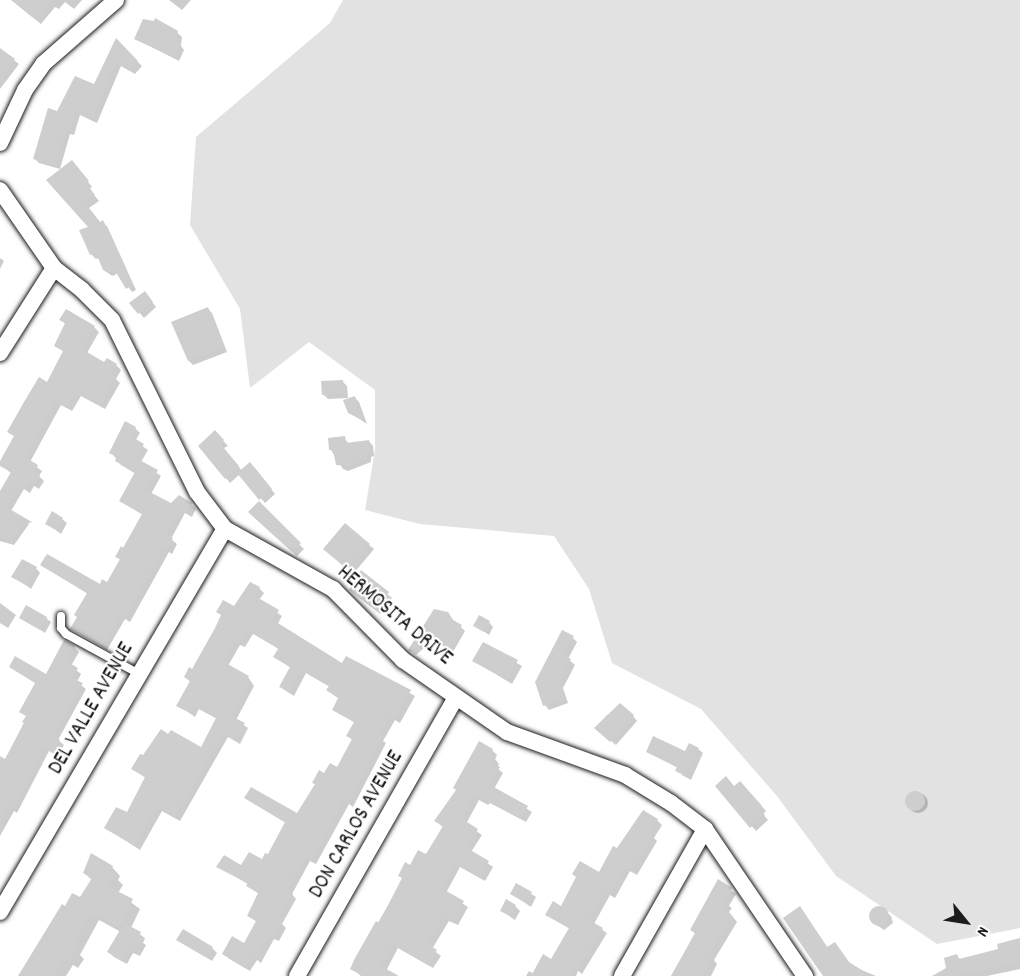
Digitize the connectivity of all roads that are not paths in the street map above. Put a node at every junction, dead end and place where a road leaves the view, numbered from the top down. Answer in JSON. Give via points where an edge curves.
{"nodes":[{"id":1,"x":116,"y":0,"type":"edge"},
{"id":2,"x":0,"y":143,"type":"edge"},
{"id":3,"x":0,"y":190,"type":"edge"},
{"id":4,"x":54,"y":268,"type":"junction"},
{"id":5,"x":0,"y":353,"type":"edge"},
{"id":6,"x":225,"y":529,"type":"junction"},
{"id":7,"x":60,"y":616,"type":"dead end"},
{"id":8,"x":139,"y":674,"type":"junction"},
{"id":9,"x":456,"y":697,"type":"junction"},
{"id":10,"x":705,"y":829,"type":"junction"},
{"id":11,"x":0,"y":912,"type":"edge"},
{"id":12,"x":297,"y":976,"type":"edge"},
{"id":13,"x":622,"y":976,"type":"edge"},
{"id":14,"x":805,"y":976,"type":"edge"}],
"edges":[{"from":1,"to":2,"type":"street","via":[[43,64],[25,90]]},
{"from":3,"to":4,"type":"street","name":"HERMOSITA DRIVE"},
{"from":4,"to":5,"type":"street"},
{"from":4,"to":6,"type":"street","name":"HERMOSITA DRIVE","via":[[112,320],[197,492]]},
{"from":6,"to":8,"type":"street","name":"DEL VALLE AVENUE"},
{"from":6,"to":9,"type":"street","name":"HERMOSITA DRIVE","via":[[333,590],[403,660]]},
{"from":7,"to":8,"type":"lane","via":[[66,634]]},
{"from":8,"to":11,"type":"street","name":"DEL VALLE AVENUE"},
{"from":9,"to":10,"type":"street","name":"HERMOSITA DRIVE","via":[[507,732],[625,775]]},
{"from":9,"to":12,"type":"street","name":"DON CARLOS AVENUE"},
{"from":10,"to":13,"type":"street"},
{"from":10,"to":14,"type":"street","name":"HERMOSITA DRIVE"}]}
